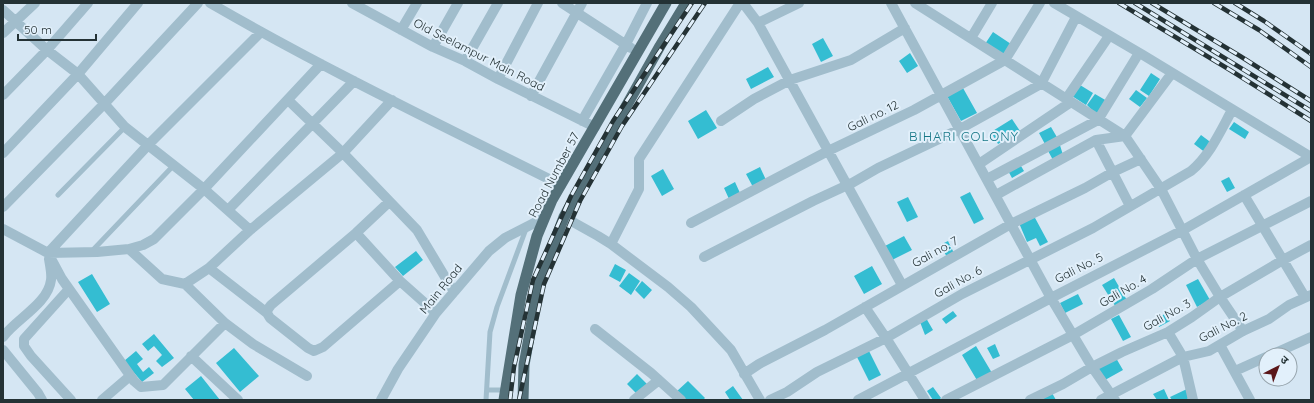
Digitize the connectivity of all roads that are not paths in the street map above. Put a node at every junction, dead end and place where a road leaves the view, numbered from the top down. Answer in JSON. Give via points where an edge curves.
{"nodes":[{"id":1,"x":35,"y":3,"type":"edge"},
{"id":2,"x":88,"y":3,"type":"edge"},
{"id":3,"x":138,"y":3,"type":"edge"},
{"id":4,"x":198,"y":3,"type":"edge"},
{"id":5,"x":210,"y":3,"type":"edge"},
{"id":6,"x":352,"y":3,"type":"edge"},
{"id":7,"x":417,"y":3,"type":"edge"},
{"id":8,"x":458,"y":3,"type":"edge"},
{"id":9,"x":498,"y":3,"type":"edge"},
{"id":10,"x":538,"y":3,"type":"edge"},
{"id":11,"x":562,"y":3,"type":"edge"},
{"id":12,"x":582,"y":3,"type":"edge"},
{"id":13,"x":647,"y":3,"type":"edge"},
{"id":14,"x":666,"y":3,"type":"edge"},
{"id":15,"x":686,"y":3,"type":"edge"},
{"id":16,"x":740,"y":3,"type":"edge"},
{"id":17,"x":743,"y":3,"type":"edge"},
{"id":18,"x":799,"y":3,"type":"edge"},
{"id":19,"x":891,"y":3,"type":"edge"},
{"id":20,"x":992,"y":3,"type":"edge"},
{"id":21,"x":1040,"y":3,"type":"edge"},
{"id":22,"x":1054,"y":3,"type":"edge"},
{"id":23,"x":918,"y":4,"type":"edge"},
{"id":24,"x":3,"y":10,"type":"edge"},
{"id":25,"x":576,"y":12,"type":"junction"},
{"id":26,"x":1076,"y":17,"type":"junction"},
{"id":27,"x":15,"y":22,"type":"junction"},
{"id":28,"x":758,"y":23,"type":"junction"},
{"id":29,"x":905,"y":28,"type":"junction"},
{"id":30,"x":401,"y":30,"type":"junction"},
{"id":31,"x":261,"y":32,"type":"junction"},
{"id":32,"x":3,"y":33,"type":"edge"},
{"id":33,"x":1109,"y":36,"type":"junction"},
{"id":34,"x":971,"y":38,"type":"junction"},
{"id":35,"x":626,"y":44,"type":"junction"},
{"id":36,"x":433,"y":47,"type":"junction"},
{"id":37,"x":47,"y":50,"type":"junction"},
{"id":38,"x":638,"y":52,"type":"junction"},
{"id":39,"x":1139,"y":53,"type":"junction"},
{"id":40,"x":1005,"y":60,"type":"junction"},
{"id":41,"x":465,"y":61,"type":"junction"},
{"id":42,"x":321,"y":64,"type":"junction"},
{"id":43,"x":1172,"y":73,"type":"junction"},
{"id":44,"x":78,"y":74,"type":"junction"},
{"id":45,"x":498,"y":79,"type":"junction"},
{"id":46,"x":790,"y":80,"type":"junction"},
{"id":47,"x":354,"y":81,"type":"junction"},
{"id":48,"x":1041,"y":84,"type":"junction"},
{"id":49,"x":3,"y":95,"type":"edge"},
{"id":50,"x":942,"y":95,"type":"junction"},
{"id":51,"x":531,"y":96,"type":"junction"},
{"id":52,"x":288,"y":100,"type":"junction"},
{"id":53,"x":392,"y":100,"type":"junction"},
{"id":54,"x":1068,"y":101,"type":"junction"},
{"id":55,"x":105,"y":103,"type":"junction"},
{"id":56,"x":1232,"y":110,"type":"junction"},
{"id":57,"x":1098,"y":120,"type":"junction"},
{"id":58,"x":582,"y":121,"type":"junction"},
{"id":59,"x":721,"y":121,"type":"dead end"},
{"id":60,"x":313,"y":124,"type":"junction"},
{"id":61,"x":125,"y":127,"type":"junction"},
{"id":62,"x":595,"y":127,"type":"junction"},
{"id":63,"x":960,"y":129,"type":"junction"},
{"id":64,"x":1125,"y":136,"type":"junction"},
{"id":65,"x":1096,"y":140,"type":"junction"},
{"id":66,"x":149,"y":144,"type":"junction"},
{"id":67,"x":828,"y":151,"type":"junction"},
{"id":68,"x":3,"y":153,"type":"edge"},
{"id":69,"x":343,"y":153,"type":"junction"},
{"id":70,"x":1311,"y":157,"type":"edge"},
{"id":71,"x":1141,"y":160,"type":"junction"},
{"id":72,"x":979,"y":164,"type":"junction"},
{"id":73,"x":174,"y":165,"type":"junction"},
{"id":74,"x":1113,"y":172,"type":"junction"},
{"id":75,"x":987,"y":179,"type":"junction"},
{"id":76,"x":561,"y":185,"type":"junction"},
{"id":77,"x":846,"y":185,"type":"junction"},
{"id":78,"x":204,"y":188,"type":"junction"},
{"id":79,"x":1160,"y":189,"type":"junction"},
{"id":80,"x":58,"y":195,"type":"dead end"},
{"id":81,"x":996,"y":195,"type":"junction"},
{"id":82,"x":1244,"y":195,"type":"junction"},
{"id":83,"x":1311,"y":201,"type":"edge"},
{"id":84,"x":389,"y":202,"type":"junction"},
{"id":85,"x":1130,"y":206,"type":"junction"},
{"id":86,"x":3,"y":207,"type":"edge"},
{"id":87,"x":228,"y":210,"type":"junction"},
{"id":88,"x":564,"y":217,"type":"junction"},
{"id":89,"x":544,"y":218,"type":"junction"},
{"id":90,"x":690,"y":223,"type":"dead end"},
{"id":91,"x":1011,"y":224,"type":"junction"},
{"id":92,"x":1262,"y":225,"type":"junction"},
{"id":93,"x":526,"y":227,"type":"junction"},
{"id":94,"x":3,"y":229,"type":"edge"},
{"id":95,"x":1182,"y":230,"type":"junction"},
{"id":96,"x":249,"y":231,"type":"junction"},
{"id":97,"x":356,"y":233,"type":"junction"},
{"id":98,"x":611,"y":244,"type":"junction"},
{"id":99,"x":1311,"y":245,"type":"edge"},
{"id":100,"x":129,"y":249,"type":"junction"},
{"id":101,"x":90,"y":252,"type":"junction"},
{"id":102,"x":48,"y":253,"type":"junction"},
{"id":103,"x":704,"y":257,"type":"dead end"},
{"id":104,"x":1030,"y":259,"type":"junction"},
{"id":105,"x":1197,"y":259,"type":"junction"},
{"id":106,"x":1283,"y":260,"type":"junction"},
{"id":107,"x":209,"y":268,"type":"junction"},
{"id":108,"x":400,"y":281,"type":"junction"},
{"id":109,"x":185,"y":284,"type":"junction"},
{"id":110,"x":902,"y":285,"type":"junction"},
{"id":111,"x":69,"y":289,"type":"junction"},
{"id":112,"x":454,"y":292,"type":"junction"},
{"id":113,"x":1308,"y":296,"type":"edge"},
{"id":114,"x":1220,"y":297,"type":"junction"},
{"id":115,"x":1051,"y":298,"type":"junction"},
{"id":116,"x":865,"y":307,"type":"junction"},
{"id":117,"x":436,"y":313,"type":"junction"},
{"id":118,"x":267,"y":314,"type":"junction"},
{"id":119,"x":225,"y":323,"type":"junction"},
{"id":120,"x":595,"y":329,"type":"dead end"},
{"id":121,"x":1243,"y":331,"type":"junction"},
{"id":122,"x":1168,"y":332,"type":"junction"},
{"id":123,"x":1073,"y":335,"type":"junction"},
{"id":124,"x":3,"y":337,"type":"edge"},
{"id":125,"x":1311,"y":337,"type":"edge"},
{"id":126,"x":886,"y":338,"type":"junction"},
{"id":127,"x":1220,"y":345,"type":"junction"},
{"id":128,"x":1289,"y":347,"type":"edge"},
{"id":129,"x":3,"y":350,"type":"edge"},
{"id":130,"x":191,"y":356,"type":"junction"},
{"id":131,"x":1183,"y":357,"type":"junction"},
{"id":132,"x":1258,"y":360,"type":"edge"},
{"id":133,"x":1092,"y":367,"type":"junction"},
{"id":134,"x":1234,"y":371,"type":"junction"},
{"id":135,"x":744,"y":374,"type":"junction"},
{"id":136,"x":908,"y":374,"type":"junction"},
{"id":137,"x":130,"y":376,"type":"junction"},
{"id":138,"x":307,"y":376,"type":"dead end"},
{"id":139,"x":659,"y":380,"type":"junction"},
{"id":140,"x":487,"y":390,"type":"junction"},
{"id":141,"x":505,"y":395,"type":"edge"},
{"id":142,"x":1113,"y":397,"type":"edge"},
{"id":143,"x":42,"y":400,"type":"edge"},
{"id":144,"x":71,"y":400,"type":"edge"},
{"id":145,"x":102,"y":400,"type":"edge"},
{"id":146,"x":238,"y":400,"type":"edge"},
{"id":147,"x":381,"y":400,"type":"edge"},
{"id":148,"x":486,"y":400,"type":"edge"},
{"id":149,"x":523,"y":400,"type":"edge"},
{"id":150,"x":634,"y":400,"type":"edge"},
{"id":151,"x":681,"y":400,"type":"edge"},
{"id":152,"x":760,"y":400,"type":"edge"},
{"id":153,"x":770,"y":400,"type":"edge"},
{"id":154,"x":858,"y":400,"type":"edge"},
{"id":155,"x":925,"y":400,"type":"edge"},
{"id":156,"x":946,"y":400,"type":"edge"},
{"id":157,"x":1030,"y":400,"type":"edge"},
{"id":158,"x":1101,"y":400,"type":"edge"},
{"id":159,"x":1193,"y":400,"type":"edge"},
{"id":160,"x":1250,"y":400,"type":"edge"}],
"edges":[{"from":1,"to":27,"type":"street"},
{"from":2,"to":37,"type":"street"},
{"from":3,"to":44,"type":"street"},
{"from":4,"to":55,"type":"street"},
{"from":5,"to":31,"type":"street"},
{"from":6,"to":30,"type":"street","name":"Old Seelampur Main Road"},
{"from":7,"to":30,"type":"street"},
{"from":8,"to":36,"type":"street"},
{"from":9,"to":41,"type":"street"},
{"from":10,"to":45,"type":"street"},
{"from":11,"to":25,"type":"street"},
{"from":12,"to":25,"type":"street"},
{"from":13,"to":35,"type":"street"},
{"from":14,"to":38,"type":"main road","name":"Road Number 57"},
{"from":15,"to":88,"type":"main road"},
{"from":16,"to":98,"type":"street","via":[[639,159],[639,189]]},
{"from":17,"to":28,"type":"street"},
{"from":18,"to":28,"type":"street"},
{"from":19,"to":29,"type":"street"},
{"from":20,"to":34,"type":"street"},
{"from":21,"to":40,"type":"street","name":"Gali no. 12"},
{"from":22,"to":26,"type":"street"},
{"from":23,"to":34,"type":"street"},
{"from":24,"to":27,"type":"street"},
{"from":25,"to":35,"type":"street"},
{"from":25,"to":51,"type":"street"},
{"from":26,"to":33,"type":"street"},
{"from":26,"to":48,"type":"street"},
{"from":27,"to":32,"type":"street"},
{"from":27,"to":37,"type":"street"},
{"from":28,"to":46,"type":"street"},
{"from":29,"to":46,"type":"street","via":[[851,60]]},
{"from":29,"to":50,"type":"street"},
{"from":30,"to":36,"type":"street","name":"Old Seelampur Main Road"},
{"from":31,"to":42,"type":"street"},
{"from":31,"to":66,"type":"street"},
{"from":33,"to":39,"type":"street"},
{"from":33,"to":54,"type":"street"},
{"from":34,"to":40,"type":"street"},
{"from":35,"to":38,"type":"street"},
{"from":35,"to":58,"type":"street"},
{"from":36,"to":41,"type":"street","name":"Old Seelampur Main Road"},
{"from":37,"to":44,"type":"street"},
{"from":37,"to":49,"type":"street"},
{"from":38,"to":62,"type":"main road","name":"Road Number 57"},
{"from":39,"to":43,"type":"street"},
{"from":39,"to":57,"type":"street"},
{"from":40,"to":48,"type":"street"},
{"from":40,"to":50,"type":"street","name":"Gali no. 12"},
{"from":41,"to":45,"type":"street","name":"Old Seelampur Main Road"},
{"from":42,"to":47,"type":"street"},
{"from":42,"to":52,"type":"street"},
{"from":43,"to":56,"type":"street"},
{"from":43,"to":64,"type":"street"},
{"from":44,"to":55,"type":"street"},
{"from":44,"to":68,"type":"street"},
{"from":45,"to":51,"type":"street","name":"Old Seelampur Main Road"},
{"from":46,"to":59,"type":"street","via":[[754,99]]},
{"from":46,"to":67,"type":"street"},
{"from":47,"to":53,"type":"street"},
{"from":47,"to":60,"type":"street"},
{"from":48,"to":54,"type":"street"},
{"from":48,"to":63,"type":"street"},
{"from":50,"to":63,"type":"street"},
{"from":50,"to":67,"type":"street","name":"Gali no. 12"},
{"from":51,"to":58,"type":"street","name":"Old Seelampur Main Road"},
{"from":52,"to":60,"type":"street"},
{"from":52,"to":78,"type":"street"},
{"from":53,"to":69,"type":"street"},
{"from":53,"to":76,"type":"street"},
{"from":54,"to":57,"type":"street"},
{"from":54,"to":72,"type":"street"},
{"from":55,"to":61,"type":"street"},
{"from":55,"to":86,"type":"street"},
{"from":56,"to":70,"type":"street"},
{"from":56,"to":79,"type":"street","name":"Gali No. 6","via":[[1200,163]]},
{"from":57,"to":64,"type":"street"},
{"from":57,"to":75,"type":"street"},
{"from":58,"to":62,"type":"street","name":"Old Seelampur Main Road"},
{"from":60,"to":69,"type":"street"},
{"from":60,"to":87,"type":"street"},
{"from":61,"to":66,"type":"street"},
{"from":61,"to":80,"type":"lane"},
{"from":62,"to":76,"type":"main road","name":"Road Number 57"},
{"from":63,"to":72,"type":"street"},
{"from":63,"to":77,"type":"street"},
{"from":64,"to":65,"type":"street"},
{"from":64,"to":71,"type":"street"},
{"from":65,"to":74,"type":"street"},
{"from":65,"to":81,"type":"street"},
{"from":66,"to":73,"type":"street"},
{"from":66,"to":102,"type":"street"},
{"from":67,"to":77,"type":"street"},
{"from":67,"to":90,"type":"street","name":"Gali no. 12"},
{"from":69,"to":84,"type":"street"},
{"from":69,"to":96,"type":"street"},
{"from":70,"to":82,"type":"street","name":"Gali No. 5"},
{"from":71,"to":74,"type":"street","name":"Gali no. 7"},
{"from":71,"to":79,"type":"street"},
{"from":72,"to":75,"type":"street"},
{"from":73,"to":78,"type":"street"},
{"from":73,"to":101,"type":"lane"},
{"from":74,"to":85,"type":"street"},
{"from":74,"to":91,"type":"street","name":"Gali no. 7"},
{"from":75,"to":81,"type":"street"},
{"from":76,"to":89,"type":"main road","name":"Road Number 57"},
{"from":77,"to":103,"type":"street"},
{"from":77,"to":110,"type":"street"},
{"from":78,"to":87,"type":"street"},
{"from":78,"to":100,"type":"street","via":[[154,239],[143,246]]},
{"from":79,"to":85,"type":"street","name":"Gali No. 6"},
{"from":79,"to":95,"type":"street"},
{"from":81,"to":91,"type":"street"},
{"from":82,"to":92,"type":"street"},
{"from":82,"to":95,"type":"street","name":"Gali No. 5"},
{"from":83,"to":92,"type":"street","name":"Gali No. 4"},
{"from":84,"to":97,"type":"street"},
{"from":84,"to":112,"type":"street","via":[[416,230]]},
{"from":85,"to":104,"type":"street","name":"Gali No. 6","via":[[1093,228]]},
{"from":87,"to":96,"type":"street"},
{"from":88,"to":98,"type":"street"},
{"from":88,"to":149,"type":"main road","via":[[539,283],[524,365]]},
{"from":89,"to":93,"type":"street","name":"Main Road"},
{"from":89,"to":141,"type":"main road","name":"Road Number 57","via":[[521,295]]},
{"from":91,"to":104,"type":"street"},
{"from":91,"to":110,"type":"street","name":"Gali no. 7"},
{"from":92,"to":105,"type":"street","name":"Gali No. 4"},
{"from":92,"to":106,"type":"street"},
{"from":93,"to":112,"type":"street","name":"Main Road","via":[[505,238],[489,251]]},
{"from":93,"to":140,"type":"lane","via":[[490,332]]},
{"from":94,"to":102,"type":"street"},
{"from":95,"to":105,"type":"street"},
{"from":95,"to":115,"type":"street","name":"Gali No. 5"},
{"from":96,"to":107,"type":"street"},
{"from":97,"to":108,"type":"street"},
{"from":97,"to":118,"type":"street","via":[[271,305]]},
{"from":98,"to":135,"type":"street","via":[[691,307],[730,350]]},
{"from":99,"to":106,"type":"street","name":"Gali No. 3"},
{"from":100,"to":101,"type":"street"},
{"from":100,"to":109,"type":"street","via":[[162,279]]},
{"from":101,"to":102,"type":"street"},
{"from":102,"to":111,"type":"street"},
{"from":102,"to":124,"type":"street","via":[[51,280],[48,290]]},
{"from":104,"to":115,"type":"street"},
{"from":104,"to":126,"type":"street","name":"Gali No. 6","via":[[962,294]]},
{"from":105,"to":114,"type":"street"},
{"from":105,"to":123,"type":"street","name":"Gali No. 4","via":[[1152,289]]},
{"from":106,"to":113,"type":"street"},
{"from":106,"to":114,"type":"street","name":"Gali No. 3"},
{"from":107,"to":109,"type":"street"},
{"from":107,"to":118,"type":"street"},
{"from":108,"to":117,"type":"street"},
{"from":108,"to":118,"type":"street","via":[[319,350],[308,348]]},
{"from":109,"to":119,"type":"street"},
{"from":110,"to":116,"type":"street","name":"Gali no. 7"},
{"from":111,"to":137,"type":"street"},
{"from":111,"to":144,"type":"street","via":[[24,338],[24,346]]},
{"from":112,"to":117,"type":"street","name":"Main Road"},
{"from":113,"to":121,"type":"street","name":"Gali No. 2"},
{"from":114,"to":121,"type":"street"},
{"from":114,"to":122,"type":"street","name":"Gali No. 3"},
{"from":115,"to":123,"type":"street"},
{"from":115,"to":136,"type":"street","name":"Gali No. 5"},
{"from":116,"to":126,"type":"street"},
{"from":116,"to":135,"type":"street","name":"Gali no. 7"},
{"from":117,"to":147,"type":"street","name":"Main Road","via":[[398,369]]},
{"from":119,"to":130,"type":"street"},
{"from":119,"to":138,"type":"street","via":[[252,344]]},
{"from":120,"to":139,"type":"street"},
{"from":121,"to":127,"type":"street","name":"Gali No. 2"},
{"from":122,"to":131,"type":"street"},
{"from":122,"to":133,"type":"street","name":"Gali No. 3"},
{"from":123,"to":133,"type":"street"},
{"from":123,"to":156,"type":"street","name":"Gali No. 4"},
{"from":125,"to":128,"type":"street"},
{"from":126,"to":136,"type":"street"},
{"from":126,"to":153,"type":"street","name":"Gali No. 6","via":[[817,372]]},
{"from":127,"to":131,"type":"street","name":"Gali No. 2","via":[[1209,351]]},
{"from":127,"to":134,"type":"street"},
{"from":129,"to":143,"type":"street"},
{"from":130,"to":137,"type":"street","via":[[163,386],[141,386]]},
{"from":130,"to":146,"type":"street"},
{"from":131,"to":142,"type":"street","name":"Gali No. 2"},
{"from":131,"to":159,"type":"street"},
{"from":132,"to":134,"type":"street"},
{"from":133,"to":142,"type":"street"},
{"from":133,"to":157,"type":"street","name":"Gali No. 3"},
{"from":134,"to":160,"type":"street"},
{"from":135,"to":152,"type":"street"},
{"from":136,"to":154,"type":"street","name":"Gali No. 5"},
{"from":136,"to":155,"type":"street"},
{"from":137,"to":145,"type":"street"},
{"from":139,"to":150,"type":"street"},
{"from":139,"to":151,"type":"street"},
{"from":140,"to":141,"type":"lane"},
{"from":140,"to":148,"type":"lane"},
{"from":142,"to":158,"type":"street","name":"Gali No. 2"}]}
